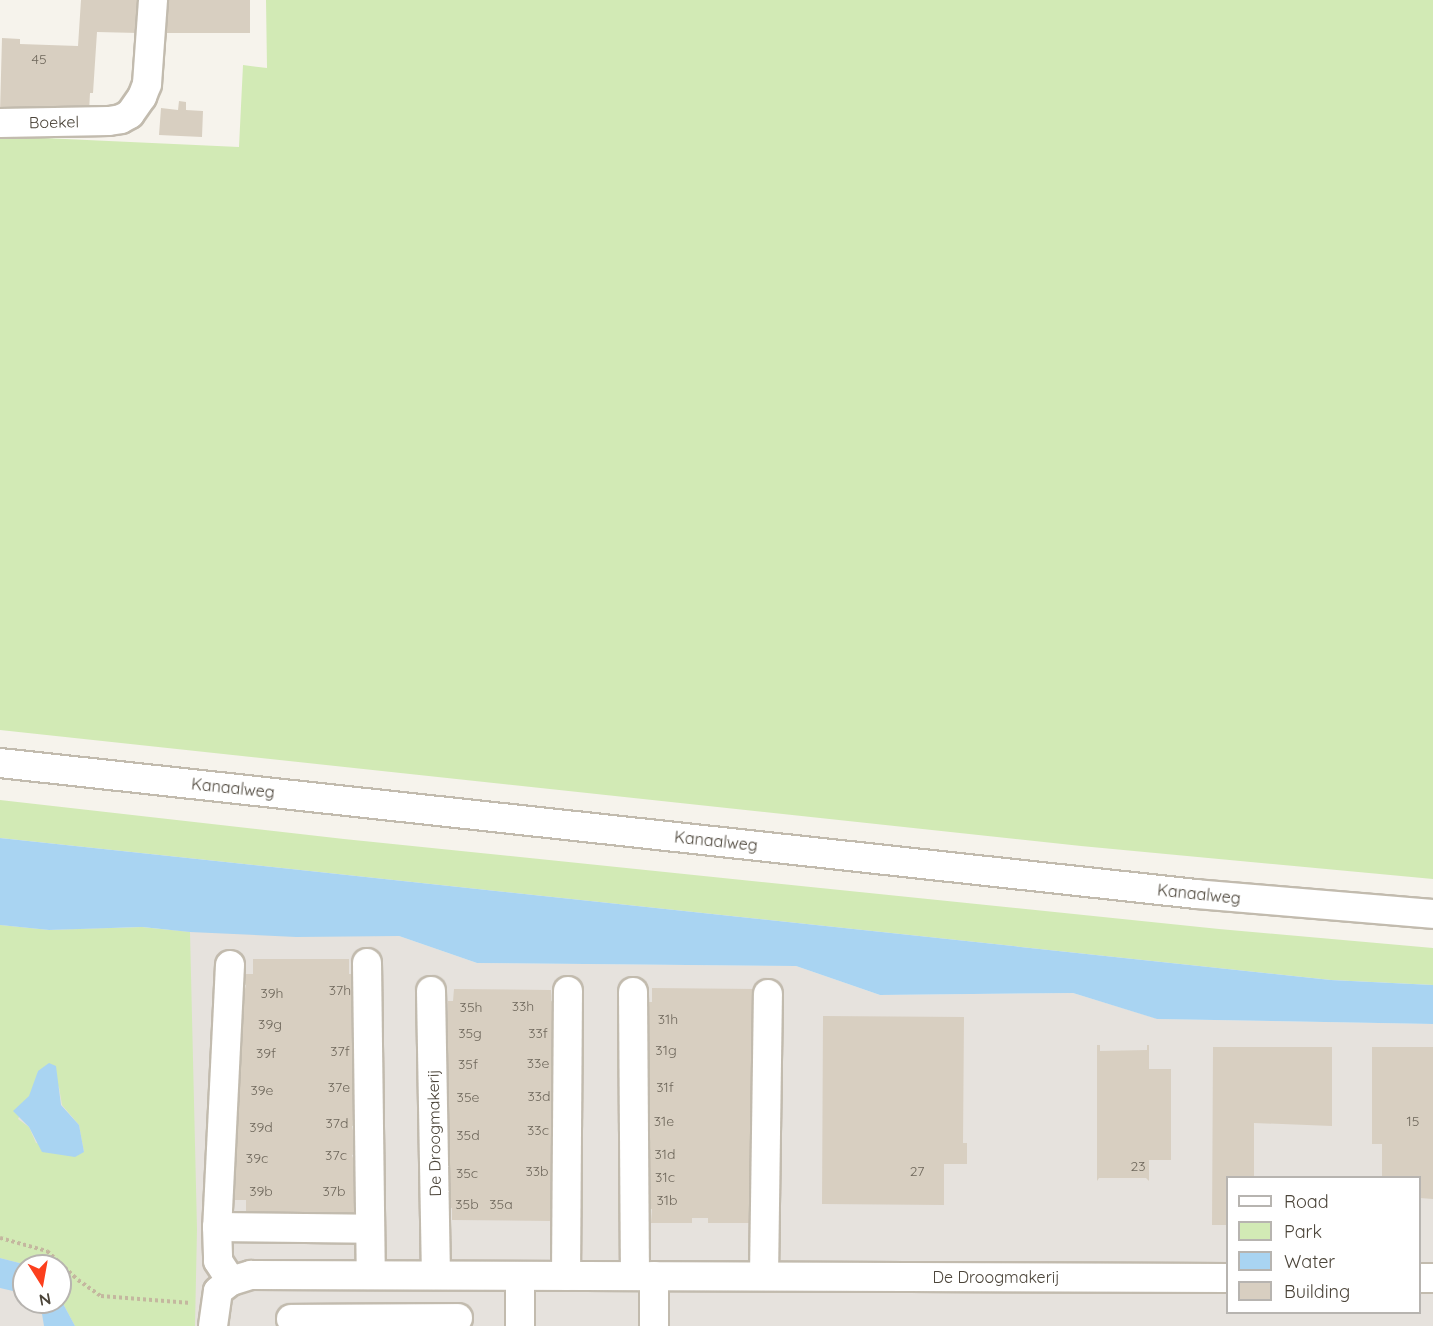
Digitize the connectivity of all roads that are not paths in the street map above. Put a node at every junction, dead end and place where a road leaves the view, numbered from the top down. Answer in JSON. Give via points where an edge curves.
{"nodes":[{"id":1,"x":153,"y":0,"type":"edge"},
{"id":2,"x":0,"y":123,"type":"edge"},
{"id":3,"x":0,"y":763,"type":"edge"},
{"id":4,"x":1433,"y":914,"type":"edge"},
{"id":5,"x":367,"y":963,"type":"dead end"},
{"id":6,"x":230,"y":965,"type":"dead end"},
{"id":7,"x":431,"y":991,"type":"dead end"},
{"id":8,"x":568,"y":991,"type":"dead end"},
{"id":9,"x":633,"y":992,"type":"dead end"},
{"id":10,"x":768,"y":994,"type":"dead end"},
{"id":11,"x":217,"y":1227,"type":"junction"},
{"id":12,"x":370,"y":1229,"type":"junction"},
{"id":13,"x":294,"y":1275,"type":"junction"},
{"id":14,"x":371,"y":1275,"type":"junction"},
{"id":15,"x":447,"y":1275,"type":"junction"},
{"id":16,"x":520,"y":1276,"type":"junction"},
{"id":17,"x":566,"y":1276,"type":"junction"},
{"id":18,"x":644,"y":1276,"type":"junction"},
{"id":19,"x":764,"y":1276,"type":"junction"},
{"id":20,"x":1226,"y":1278,"type":"edge"},
{"id":21,"x":231,"y":1281,"type":"junction"},
{"id":22,"x":214,"y":1315,"type":"edge"},
{"id":23,"x":458,"y":1322,"type":"edge"},
{"id":24,"x":291,"y":1323,"type":"edge"},
{"id":25,"x":520,"y":1326,"type":"edge"},
{"id":26,"x":654,"y":1326,"type":"edge"}],
"edges":[{"from":1,"to":2,"type":"street","name":"Boekel","via":[[150,66],[142,97],[130,114],[109,121]]},
{"from":3,"to":4,"type":"street","name":"Kanaalweg","via":[[1185,893]]},
{"from":5,"to":12,"type":"street"},
{"from":6,"to":11,"type":"street"},
{"from":7,"to":15,"type":"street","name":"De Droogmakerij"},
{"from":8,"to":17,"type":"street"},
{"from":9,"to":18,"type":"street"},
{"from":10,"to":19,"type":"street"},
{"from":11,"to":12,"type":"street"},
{"from":11,"to":21,"type":"street","via":[[218,1261]]},
{"from":12,"to":14,"type":"street"},
{"from":13,"to":14,"type":"street","name":"De Droogmakerij"},
{"from":13,"to":21,"type":"street","name":"De Droogmakerij","via":[[250,1275]]},
{"from":13,"to":24,"type":"street","name":"De Droogmakerij"},
{"from":14,"to":15,"type":"street","name":"De Droogmakerij"},
{"from":15,"to":16,"type":"street","name":"De Droogmakerij"},
{"from":15,"to":23,"type":"street","name":"De Droogmakerij"},
{"from":16,"to":17,"type":"street","name":"De Droogmakerij"},
{"from":16,"to":25,"type":"street"},
{"from":17,"to":18,"type":"street","name":"De Droogmakerij"},
{"from":18,"to":19,"type":"street","name":"De Droogmakerij"},
{"from":18,"to":26,"type":"street"},
{"from":19,"to":20,"type":"street","name":"De Droogmakerij"},
{"from":21,"to":22,"type":"street","via":[[218,1291]]},
{"from":23,"to":24,"type":"street","name":"De Droogmakerij"}]}
